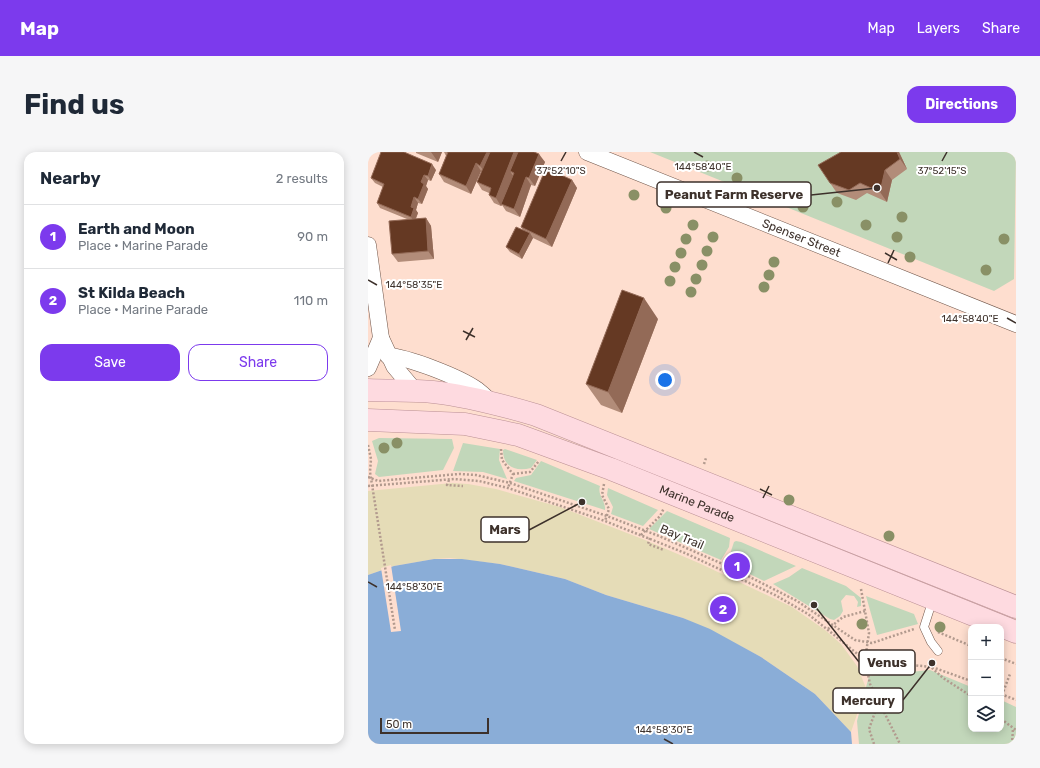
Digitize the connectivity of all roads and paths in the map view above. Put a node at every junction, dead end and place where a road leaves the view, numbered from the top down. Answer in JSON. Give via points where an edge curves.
{"nodes":[{"id":1,"x":587,"y":152,"type":"edge"},
{"id":2,"x":368,"y":245,"type":"edge"},
{"id":3,"x":1016,"y":324,"type":"edge"},
{"id":4,"x":381,"y":338,"type":"junction"},
{"id":5,"x":388,"y":356,"type":"junction"},
{"id":6,"x":368,"y":368,"type":"edge"},
{"id":7,"x":368,"y":390,"type":"edge"},
{"id":8,"x":415,"y":391,"type":"junction"},
{"id":9,"x":491,"y":402,"type":"junction"},
{"id":10,"x":368,"y":420,"type":"edge"},
{"id":11,"x":368,"y":444,"type":"edge"},
{"id":12,"x":502,"y":446,"type":"dead end"},
{"id":13,"x":540,"y":460,"type":"dead end"},
{"id":14,"x":513,"y":474,"type":"junction"},
{"id":15,"x":368,"y":477,"type":"edge"},
{"id":16,"x":372,"y":478,"type":"junction"},
{"id":17,"x":448,"y":480,"type":"junction"},
{"id":18,"x":510,"y":483,"type":"junction"},
{"id":19,"x":604,"y":484,"type":"dead end"},
{"id":20,"x":368,"y":486,"type":"edge"},
{"id":21,"x":373,"y":486,"type":"junction"},
{"id":22,"x":463,"y":486,"type":"dead end"},
{"id":23,"x":508,"y":488,"type":"junction"},
{"id":24,"x":664,"y":508,"type":"dead end"},
{"id":25,"x":607,"y":516,"type":"junction"},
{"id":26,"x":605,"y":521,"type":"junction"},
{"id":27,"x":644,"y":530,"type":"junction"},
{"id":28,"x":641,"y":534,"type":"junction"},
{"id":29,"x":650,"y":538,"type":"junction"},
{"id":30,"x":664,"y":550,"type":"dead end"},
{"id":31,"x":861,"y":588,"type":"dead end"},
{"id":32,"x":933,"y":599,"type":"junction"},
{"id":33,"x":1016,"y":607,"type":"edge"},
{"id":34,"x":865,"y":611,"type":"junction"},
{"id":35,"x":834,"y":625,"type":"junction"},
{"id":36,"x":924,"y":627,"type":"junction"},
{"id":37,"x":828,"y":629,"type":"junction"},
{"id":38,"x":395,"y":630,"type":"dead end"},
{"id":39,"x":1016,"y":632,"type":"edge"},
{"id":40,"x":869,"y":643,"type":"junction"},
{"id":41,"x":968,"y":645,"type":"edge"},
{"id":42,"x":938,"y":651,"type":"dead end"},
{"id":43,"x":1004,"y":659,"type":"edge"},
{"id":44,"x":865,"y":660,"type":"junction"},
{"id":45,"x":1016,"y":664,"type":"edge"},
{"id":46,"x":931,"y":667,"type":"junction"},
{"id":47,"x":1010,"y":674,"type":"dead end"},
{"id":48,"x":968,"y":680,"type":"edge"},
{"id":49,"x":1004,"y":689,"type":"edge"},
{"id":50,"x":968,"y":694,"type":"edge"},
{"id":51,"x":1004,"y":695,"type":"edge"},
{"id":52,"x":1016,"y":700,"type":"edge"},
{"id":53,"x":879,"y":701,"type":"junction"},
{"id":54,"x":1004,"y":721,"type":"edge"},
{"id":55,"x":1014,"y":729,"type":"edge"},
{"id":56,"x":874,"y":744,"type":"edge"},
{"id":57,"x":900,"y":744,"type":"edge"},
{"id":58,"x":1012,"y":744,"type":"edge"}],
"edges":[{"from":1,"to":3,"type":"street","name":"Spenser Street"},
{"from":2,"to":4,"type":"street"},
{"from":4,"to":5,"type":"street"},
{"from":4,"to":6,"type":"street"},
{"from":5,"to":8,"type":"street","via":[[397,371]]},
{"from":5,"to":9,"type":"street","name":"Marine Parade","via":[[401,357],[460,381],[475,388]]},
{"from":7,"to":8,"type":"main road","name":"Marine Parade"},
{"from":8,"to":9,"type":"main road","name":"Marine Parade"},
{"from":9,"to":33,"type":"main road","name":"Marine Parade","via":[[536,415]]},
{"from":10,"to":32,"type":"main road","name":"Marine Parade","via":[[465,424],[518,435],[611,469]]},
{"from":11,"to":16,"type":"path"},
{"from":12,"to":14,"type":"path","via":[[502,460]]},
{"from":13,"to":14,"type":"path","via":[[530,472]]},
{"from":14,"to":18,"type":"path"},
{"from":15,"to":16,"type":"path","name":"Bay Trail"},
{"from":16,"to":18,"type":"path","name":"Bay Trail","via":[[378,481],[459,474]]},
{"from":16,"to":21,"type":"path"},
{"from":17,"to":21,"type":"path"},
{"from":17,"to":22,"type":"path","via":[[447,485]]},
{"from":17,"to":23,"type":"path","via":[[479,481]]},
{"from":18,"to":23,"type":"path"},
{"from":18,"to":25,"type":"path","name":"Bay Trail"},
{"from":19,"to":25,"type":"path","via":[[602,495],[609,506]]},
{"from":20,"to":21,"type":"path"},
{"from":21,"to":38,"type":"path"},
{"from":23,"to":26,"type":"path"},
{"from":24,"to":27,"type":"path","via":[[660,516]]},
{"from":25,"to":26,"type":"path"},
{"from":25,"to":27,"type":"path","name":"Bay Trail"},
{"from":26,"to":28,"type":"path"},
{"from":27,"to":28,"type":"path"},
{"from":27,"to":35,"type":"path","name":"Bay Trail","via":[[773,588]]},
{"from":28,"to":29,"type":"path"},
{"from":29,"to":30,"type":"path","via":[[648,544]]},
{"from":29,"to":37,"type":"path","via":[[775,595]]},
{"from":31,"to":34,"type":"path"},
{"from":32,"to":36,"type":"lane"},
{"from":32,"to":39,"type":"main road","name":"Marine Parade"},
{"from":34,"to":35,"type":"path","via":[[849,615]]},
{"from":34,"to":40,"type":"path"},
{"from":35,"to":37,"type":"path"},
{"from":35,"to":40,"type":"path","name":"Bay Trail","via":[[855,640]]},
{"from":36,"to":40,"type":"path"},
{"from":36,"to":41,"type":"path"},
{"from":36,"to":42,"type":"lane"},
{"from":37,"to":44,"type":"path"},
{"from":40,"to":44,"type":"path"},
{"from":43,"to":45,"type":"path"},
{"from":44,"to":46,"type":"path"},
{"from":44,"to":53,"type":"path","via":[[870,684]]},
{"from":46,"to":48,"type":"path"},
{"from":46,"to":50,"type":"path"},
{"from":47,"to":49,"type":"path"},
{"from":51,"to":52,"type":"path"},
{"from":53,"to":56,"type":"path","via":[[869,729]]},
{"from":53,"to":57,"type":"path"},
{"from":54,"to":55,"type":"path"},
{"from":55,"to":58,"type":"path"}]}
